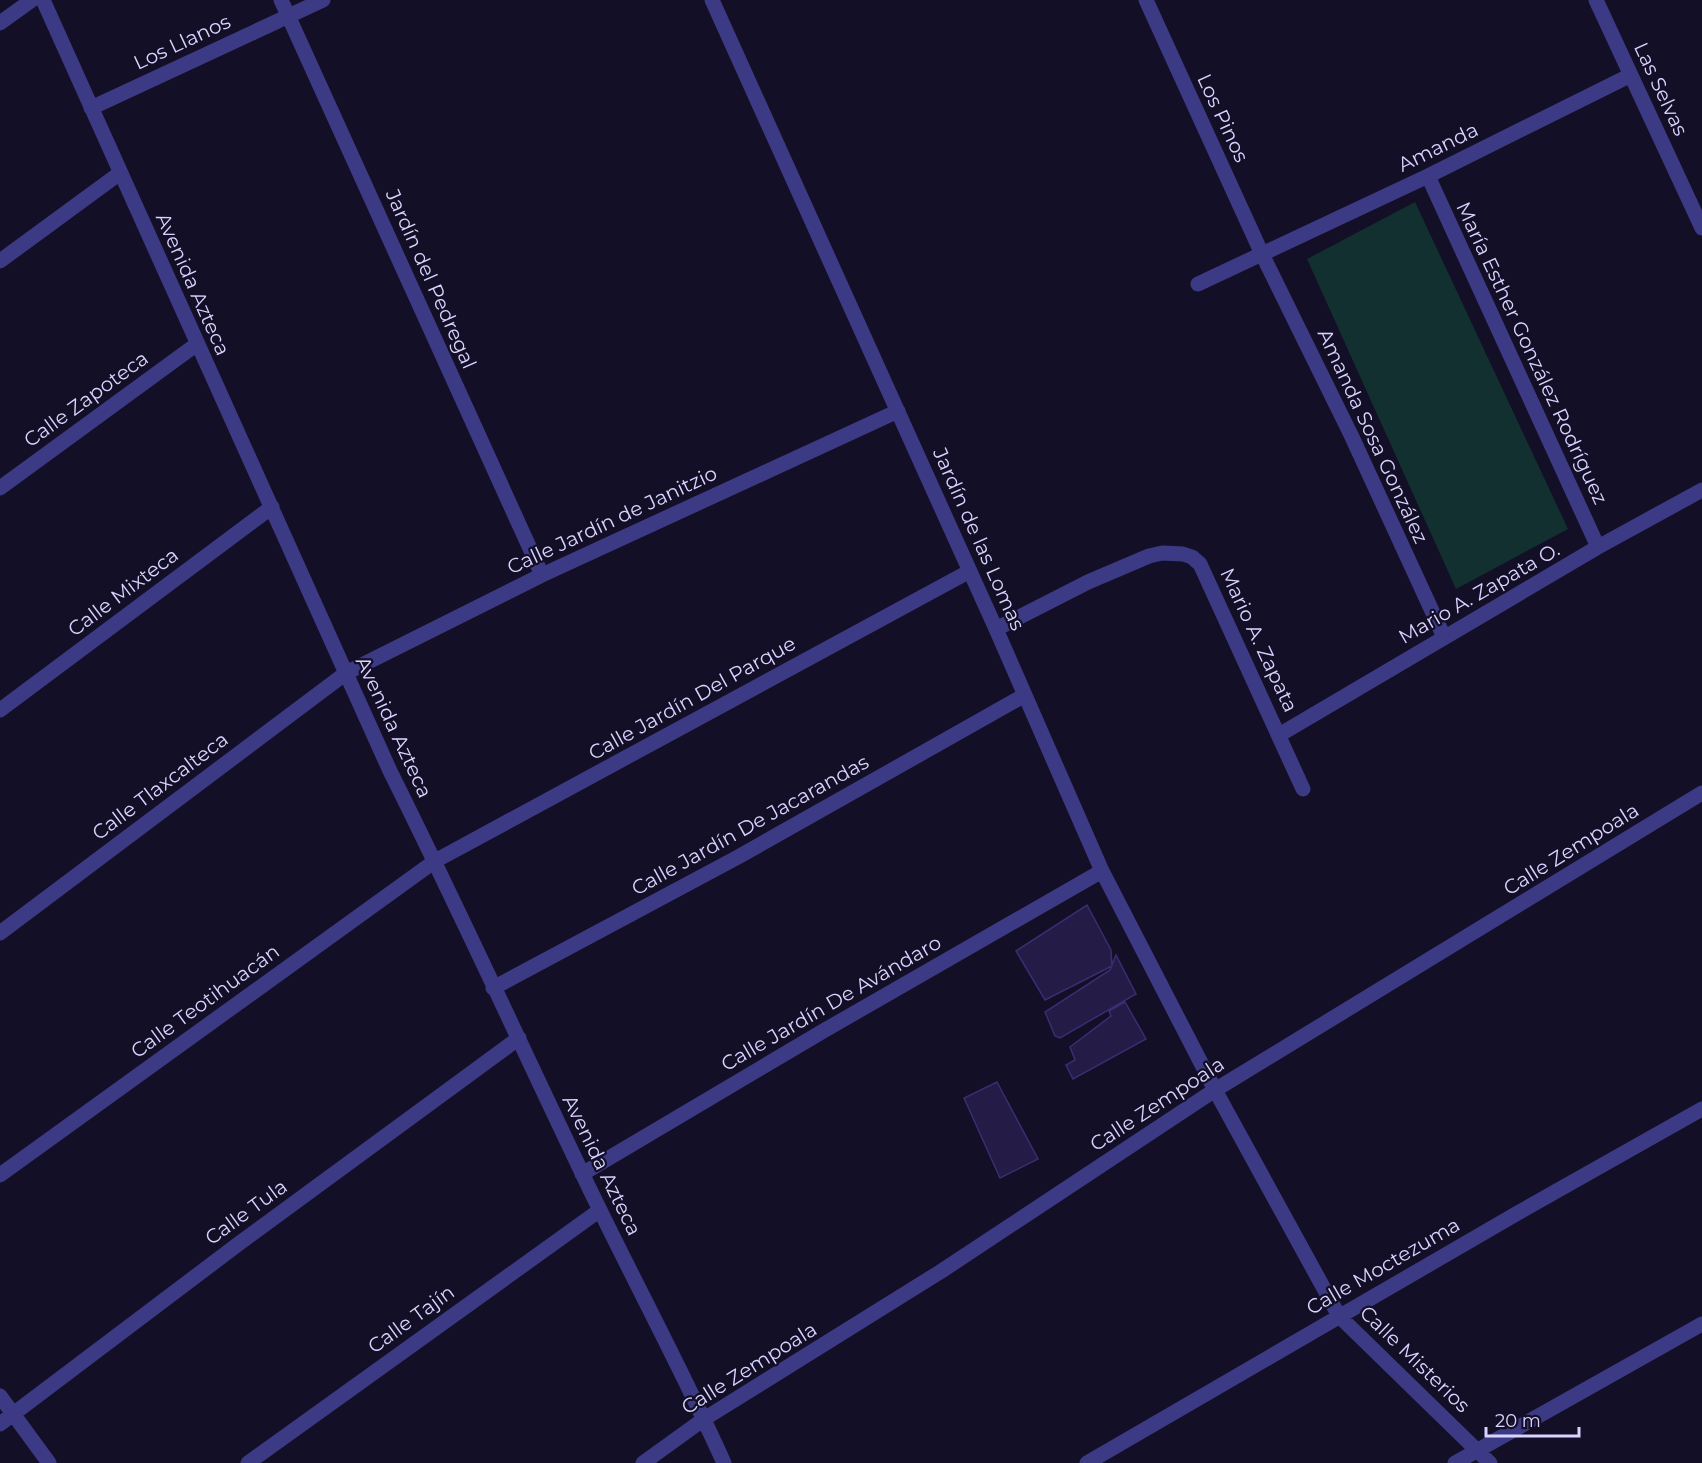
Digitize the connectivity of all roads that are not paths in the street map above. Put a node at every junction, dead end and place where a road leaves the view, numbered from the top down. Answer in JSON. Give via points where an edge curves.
{"nodes":[{"id":1,"x":32,"y":0,"type":"edge"},
{"id":2,"x":43,"y":0,"type":"edge"},
{"id":3,"x":281,"y":0,"type":"edge"},
{"id":4,"x":323,"y":0,"type":"edge"},
{"id":5,"x":712,"y":0,"type":"edge"},
{"id":6,"x":1146,"y":0,"type":"edge"},
{"id":7,"x":1596,"y":0,"type":"edge"},
{"id":8,"x":288,"y":16,"type":"junction"},
{"id":9,"x":0,"y":23,"type":"edge"},
{"id":10,"x":1631,"y":75,"type":"junction"},
{"id":11,"x":91,"y":108,"type":"junction"},
{"id":12,"x":120,"y":173,"type":"junction"},
{"id":13,"x":1428,"y":176,"type":"junction"},
{"id":14,"x":1702,"y":228,"type":"edge"},
{"id":15,"x":1262,"y":254,"type":"junction"},
{"id":16,"x":0,"y":261,"type":"edge"},
{"id":17,"x":1198,"y":284,"type":"dead end"},
{"id":18,"x":197,"y":344,"type":"junction"},
{"id":19,"x":898,"y":411,"type":"junction"},
{"id":20,"x":0,"y":488,"type":"edge"},
{"id":21,"x":1702,"y":490,"type":"edge"},
{"id":22,"x":272,"y":507,"type":"junction"},
{"id":23,"x":1598,"y":547,"type":"junction"},
{"id":24,"x":970,"y":571,"type":"junction"},
{"id":25,"x":542,"y":575,"type":"junction"},
{"id":26,"x":996,"y":629,"type":"junction"},
{"id":27,"x":1444,"y":637,"type":"junction"},
{"id":28,"x":346,"y":673,"type":"junction"},
{"id":29,"x":1025,"y":695,"type":"junction"},
{"id":30,"x":0,"y":710,"type":"edge"},
{"id":31,"x":1279,"y":735,"type":"junction"},
{"id":32,"x":1303,"y":789,"type":"dead end"},
{"id":33,"x":1702,"y":794,"type":"edge"},
{"id":34,"x":435,"y":861,"type":"junction"},
{"id":35,"x":1102,"y":871,"type":"junction"},
{"id":36,"x":0,"y":933,"type":"edge"},
{"id":37,"x":493,"y":988,"type":"junction"},
{"id":38,"x":519,"y":1038,"type":"junction"},
{"id":39,"x":1215,"y":1090,"type":"junction"},
{"id":40,"x":1702,"y":1109,"type":"edge"},
{"id":41,"x":582,"y":1174,"type":"junction"},
{"id":42,"x":0,"y":1175,"type":"edge"},
{"id":43,"x":600,"y":1210,"type":"junction"},
{"id":44,"x":1339,"y":1316,"type":"junction"},
{"id":45,"x":1702,"y":1324,"type":"edge"},
{"id":46,"x":0,"y":1396,"type":"edge"},
{"id":47,"x":13,"y":1414,"type":"junction"},
{"id":48,"x":704,"y":1419,"type":"junction"},
{"id":49,"x":0,"y":1424,"type":"edge"},
{"id":50,"x":1478,"y":1450,"type":"junction"},
{"id":51,"x":49,"y":1463,"type":"edge"},
{"id":52,"x":248,"y":1463,"type":"edge"},
{"id":53,"x":643,"y":1463,"type":"edge"},
{"id":54,"x":724,"y":1463,"type":"edge"},
{"id":55,"x":1087,"y":1463,"type":"edge"},
{"id":56,"x":1455,"y":1463,"type":"edge"},
{"id":57,"x":1490,"y":1463,"type":"edge"}],
"edges":[{"from":1,"to":9,"type":"street"},
{"from":2,"to":11,"type":"street","name":"Avenida Azteca"},
{"from":3,"to":8,"type":"street","name":"Jardín del Pedregal"},
{"from":4,"to":8,"type":"street","name":"Los Llanos"},
{"from":5,"to":19,"type":"street","name":"Jardín de las Lomas"},
{"from":6,"to":15,"type":"street","name":"Los Pinos"},
{"from":7,"to":10,"type":"street","name":"Las Selvas"},
{"from":8,"to":11,"type":"street","name":"Los Llanos"},
{"from":8,"to":25,"type":"street","name":"Jardín del Pedregal"},
{"from":10,"to":13,"type":"street","name":"Amanda"},
{"from":10,"to":14,"type":"street","name":"Las Selvas"},
{"from":11,"to":12,"type":"street","name":"Avenida Azteca"},
{"from":12,"to":16,"type":"street"},
{"from":12,"to":18,"type":"street","name":"Avenida Azteca"},
{"from":13,"to":15,"type":"street","name":"Amanda"},
{"from":13,"to":23,"type":"street","name":"María Esther González Rodríguez"},
{"from":15,"to":17,"type":"street","name":"Amanda"},
{"from":15,"to":27,"type":"street","name":"Amanda Sosa González"},
{"from":18,"to":20,"type":"street","name":"Calle Zapoteca"},
{"from":18,"to":22,"type":"street","name":"Avenida Azteca"},
{"from":19,"to":24,"type":"street","name":"Jardín de las Lomas"},
{"from":19,"to":25,"type":"street","name":"Calle Jardín de Janitzio"},
{"from":21,"to":23,"type":"street","name":"Mario A. Zapata O."},
{"from":22,"to":28,"type":"street","name":"Avenida Azteca"},
{"from":22,"to":30,"type":"street","name":"Calle Mixteca"},
{"from":23,"to":27,"type":"street","name":"Mario A. Zapata O."},
{"from":24,"to":26,"type":"street","name":"Jardín de las Lomas"},
{"from":24,"to":34,"type":"street","name":"Calle Jardín Del Parque"},
{"from":25,"to":28,"type":"street","name":"Calle Jardín de Janitzio"},
{"from":26,"to":29,"type":"street","name":"Jardín de las Lomas"},
{"from":26,"to":31,"type":"street","name":"Mario A. Zapata","via":[[1149,556],[1162,553],[1192,557],[1200,564]]},
{"from":27,"to":31,"type":"street","name":"Mario A. Zapata O."},
{"from":28,"to":34,"type":"street","name":"Avenida Azteca"},
{"from":28,"to":36,"type":"street","name":"Calle Tlaxcalteca"},
{"from":29,"to":35,"type":"street","name":"Jardín de las Lomas"},
{"from":29,"to":37,"type":"street","name":"Calle Jardín De Jacarandas","via":[[748,851]]},
{"from":31,"to":32,"type":"street","name":"Mario A. Zapata"},
{"from":33,"to":39,"type":"street","name":"Calle Zempoala"},
{"from":34,"to":37,"type":"street","name":"Avenida Azteca"},
{"from":34,"to":42,"type":"street","name":"Calle Teotihuacán"},
{"from":35,"to":39,"type":"street","name":"Jardín de las Lomas"},
{"from":35,"to":41,"type":"street","name":"Calle Jardín De Avándaro"},
{"from":37,"to":38,"type":"street","name":"Avenida Azteca"},
{"from":38,"to":41,"type":"street","name":"Avenida Azteca"},
{"from":38,"to":47,"type":"street","name":"Calle Tula"},
{"from":39,"to":44,"type":"street","name":"Calle Misterios"},
{"from":39,"to":48,"type":"street","name":"Calle Zempoala","via":[[940,1272]]},
{"from":40,"to":44,"type":"street","name":"Calle Moctezuma"},
{"from":41,"to":43,"type":"street","name":"Avenida Azteca"},
{"from":43,"to":48,"type":"street","name":"Avenida Azteca"},
{"from":43,"to":52,"type":"street","name":"Calle Tajín"},
{"from":44,"to":50,"type":"street","name":"Calle Misterios"},
{"from":44,"to":55,"type":"street","name":"Calle Moctezuma"},
{"from":45,"to":50,"type":"street"},
{"from":46,"to":47,"type":"street"},
{"from":47,"to":49,"type":"street","name":"Calle Tula"},
{"from":47,"to":51,"type":"street"},
{"from":48,"to":53,"type":"street","name":"Calle Zempoala"},
{"from":48,"to":54,"type":"street","name":"Avenida Azteca"},
{"from":50,"to":56,"type":"street"},
{"from":50,"to":57,"type":"street","name":"Calle Misterios"}]}
